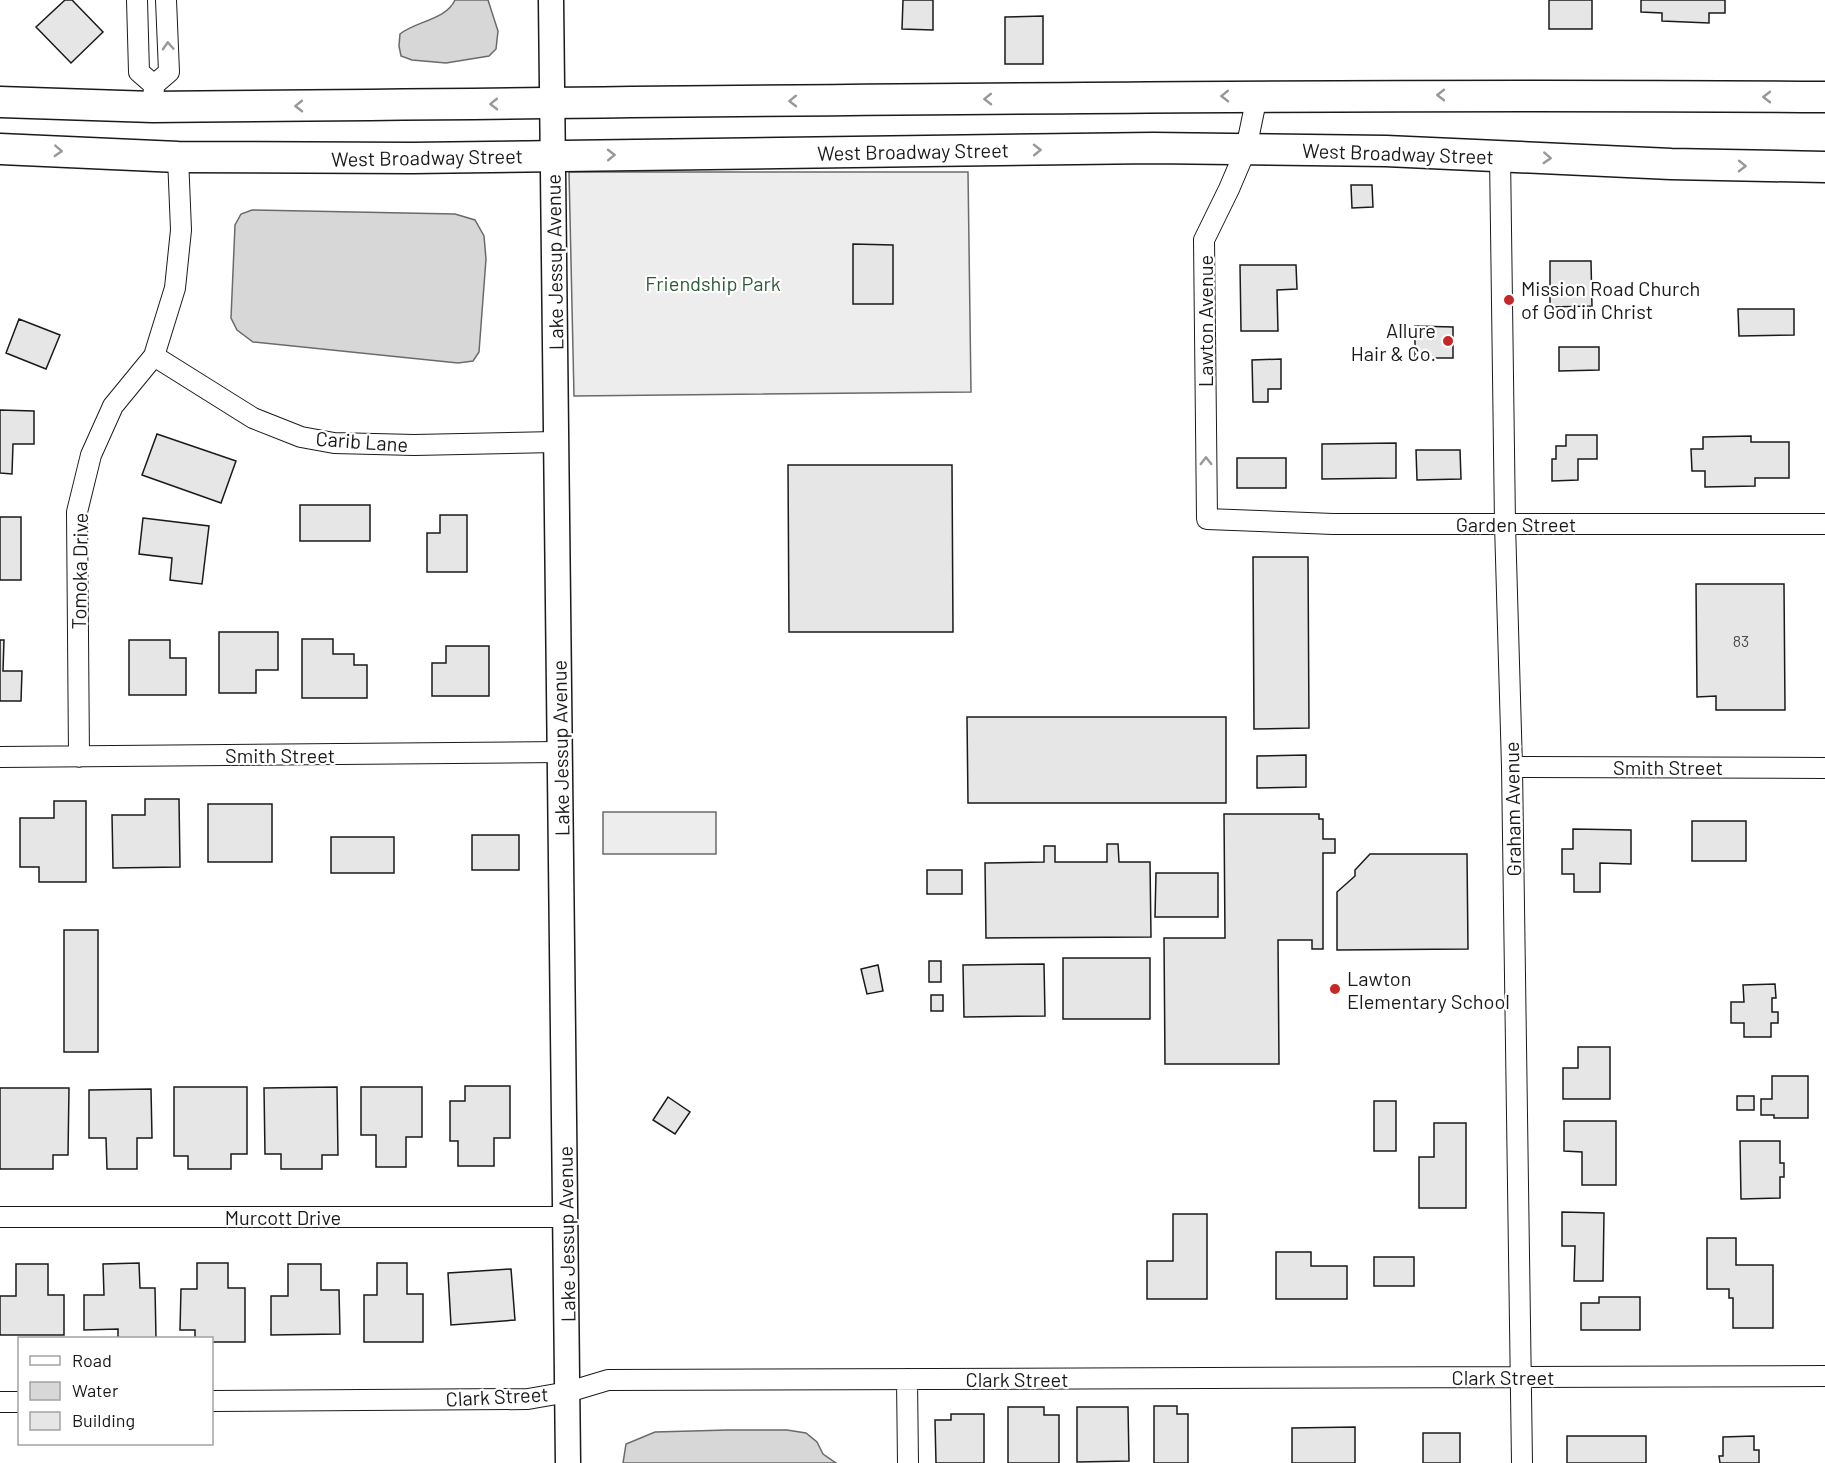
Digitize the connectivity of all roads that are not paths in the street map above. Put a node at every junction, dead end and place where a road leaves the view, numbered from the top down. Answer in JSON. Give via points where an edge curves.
{"nodes":[{"id":1,"x":137,"y":0,"type":"edge"},
{"id":2,"x":166,"y":0,"type":"edge"},
{"id":3,"x":551,"y":0,"type":"edge"},
{"id":4,"x":153,"y":96,"type":"junction"},
{"id":5,"x":1257,"y":96,"type":"junction"},
{"id":6,"x":1825,"y":97,"type":"edge"},
{"id":7,"x":0,"y":102,"type":"edge"},
{"id":8,"x":553,"y":103,"type":"junction"},
{"id":9,"x":0,"y":148,"type":"edge"},
{"id":10,"x":1246,"y":149,"type":"junction"},
{"id":11,"x":1500,"y":155,"type":"junction"},
{"id":12,"x":553,"y":156,"type":"junction"},
{"id":13,"x":178,"y":157,"type":"junction"},
{"id":14,"x":1825,"y":167,"type":"edge"},
{"id":15,"x":154,"y":356,"type":"junction"},
{"id":16,"x":555,"y":442,"type":"junction"},
{"id":17,"x":1207,"y":519,"type":"joint"},
{"id":18,"x":1505,"y":524,"type":"junction"},
{"id":19,"x":1825,"y":524,"type":"edge"},
{"id":20,"x":560,"y":752,"type":"junction"},
{"id":21,"x":0,"y":757,"type":"edge"},
{"id":22,"x":79,"y":757,"type":"junction"},
{"id":23,"x":1512,"y":767,"type":"junction"},
{"id":24,"x":1825,"y":768,"type":"edge"},
{"id":25,"x":0,"y":1217,"type":"edge"},
{"id":26,"x":566,"y":1217,"type":"junction"},
{"id":27,"x":1520,"y":1376,"type":"junction"},
{"id":28,"x":1825,"y":1376,"type":"edge"},
{"id":29,"x":907,"y":1379,"type":"junction"},
{"id":30,"x":568,"y":1392,"type":"junction"},
{"id":31,"x":213,"y":1401,"type":"edge"},
{"id":32,"x":0,"y":1402,"type":"edge"},
{"id":33,"x":18,"y":1402,"type":"edge"},
{"id":34,"x":568,"y":1463,"type":"edge"},
{"id":35,"x":908,"y":1463,"type":"edge"},
{"id":36,"x":1522,"y":1463,"type":"edge"}],
"edges":[{"from":1,"to":4,"type":"street","via":[[139,72]]},
{"from":4,"to":2,"type":"street","one_way":true,"via":[[169,72]]},
{"from":3,"to":8,"type":"street","name":"Lake Jessup Avenue"},
{"from":4,"to":7,"type":"main road"},
{"from":8,"to":4,"type":"main road","one_way":true},
{"from":6,"to":5,"type":"main road","one_way":true},
{"from":5,"to":8,"type":"main road","one_way":true},
{"from":5,"to":10,"type":"street","name":"Lawton Avenue"},
{"from":8,"to":12,"type":"street","name":"Lake Jessup Avenue"},
{"from":9,"to":13,"type":"main road","name":"West Broadway Street","one_way":true},
{"from":10,"to":11,"type":"main road","name":"West Broadway Street"},
{"from":12,"to":10,"type":"main road","name":"West Broadway Street","one_way":true},
{"from":17,"to":10,"type":"street","name":"Lawton Avenue","one_way":true,"via":[[1204,240]]},
{"from":11,"to":14,"type":"main road","name":"West Broadway Street","one_way":true},
{"from":11,"to":18,"type":"street","name":"Graham Avenue"},
{"from":12,"to":13,"type":"main road","name":"West Broadway Street"},
{"from":12,"to":16,"type":"street","name":"Lake Jessup Avenue"},
{"from":13,"to":15,"type":"street","name":"Tomoka Drive","via":[[181,230],[176,288]]},
{"from":15,"to":16,"type":"street","name":"Carib Lane","via":[[254,418],[301,437],[334,443],[414,445]]},
{"from":15,"to":22,"type":"street","name":"Tomoka Drive","via":[[113,406],[91,455],[77,512]]},
{"from":16,"to":20,"type":"street","name":"Lake Jessup Avenue"},
{"from":17,"to":18,"type":"street","name":"Garden Street"},
{"from":18,"to":19,"type":"street","name":"Garden Street"},
{"from":18,"to":23,"type":"street","name":"Graham Avenue"},
{"from":20,"to":22,"type":"street","name":"Smith Street"},
{"from":20,"to":26,"type":"street","name":"Lake Jessup Avenue"},
{"from":21,"to":22,"type":"street","name":"Smith Street"},
{"from":23,"to":24,"type":"street","name":"Smith Street"},
{"from":23,"to":27,"type":"street","name":"Graham Avenue"},
{"from":25,"to":26,"type":"street","name":"Murcott Drive"},
{"from":26,"to":30,"type":"street","name":"Lake Jessup Avenue"},
{"from":27,"to":28,"type":"street","name":"Clark Street"},
{"from":27,"to":29,"type":"street","name":"Clark Street"},
{"from":27,"to":36,"type":"street","name":"Graham Avenue"},
{"from":29,"to":30,"type":"street","name":"Clark Street","via":[[608,1380]]},
{"from":29,"to":35,"type":"street"},
{"from":30,"to":31,"type":"street","name":"Clark Street","via":[[528,1399]]},
{"from":30,"to":34,"type":"street","name":"Lake Jessup Avenue"},
{"from":32,"to":33,"type":"street"}]}
